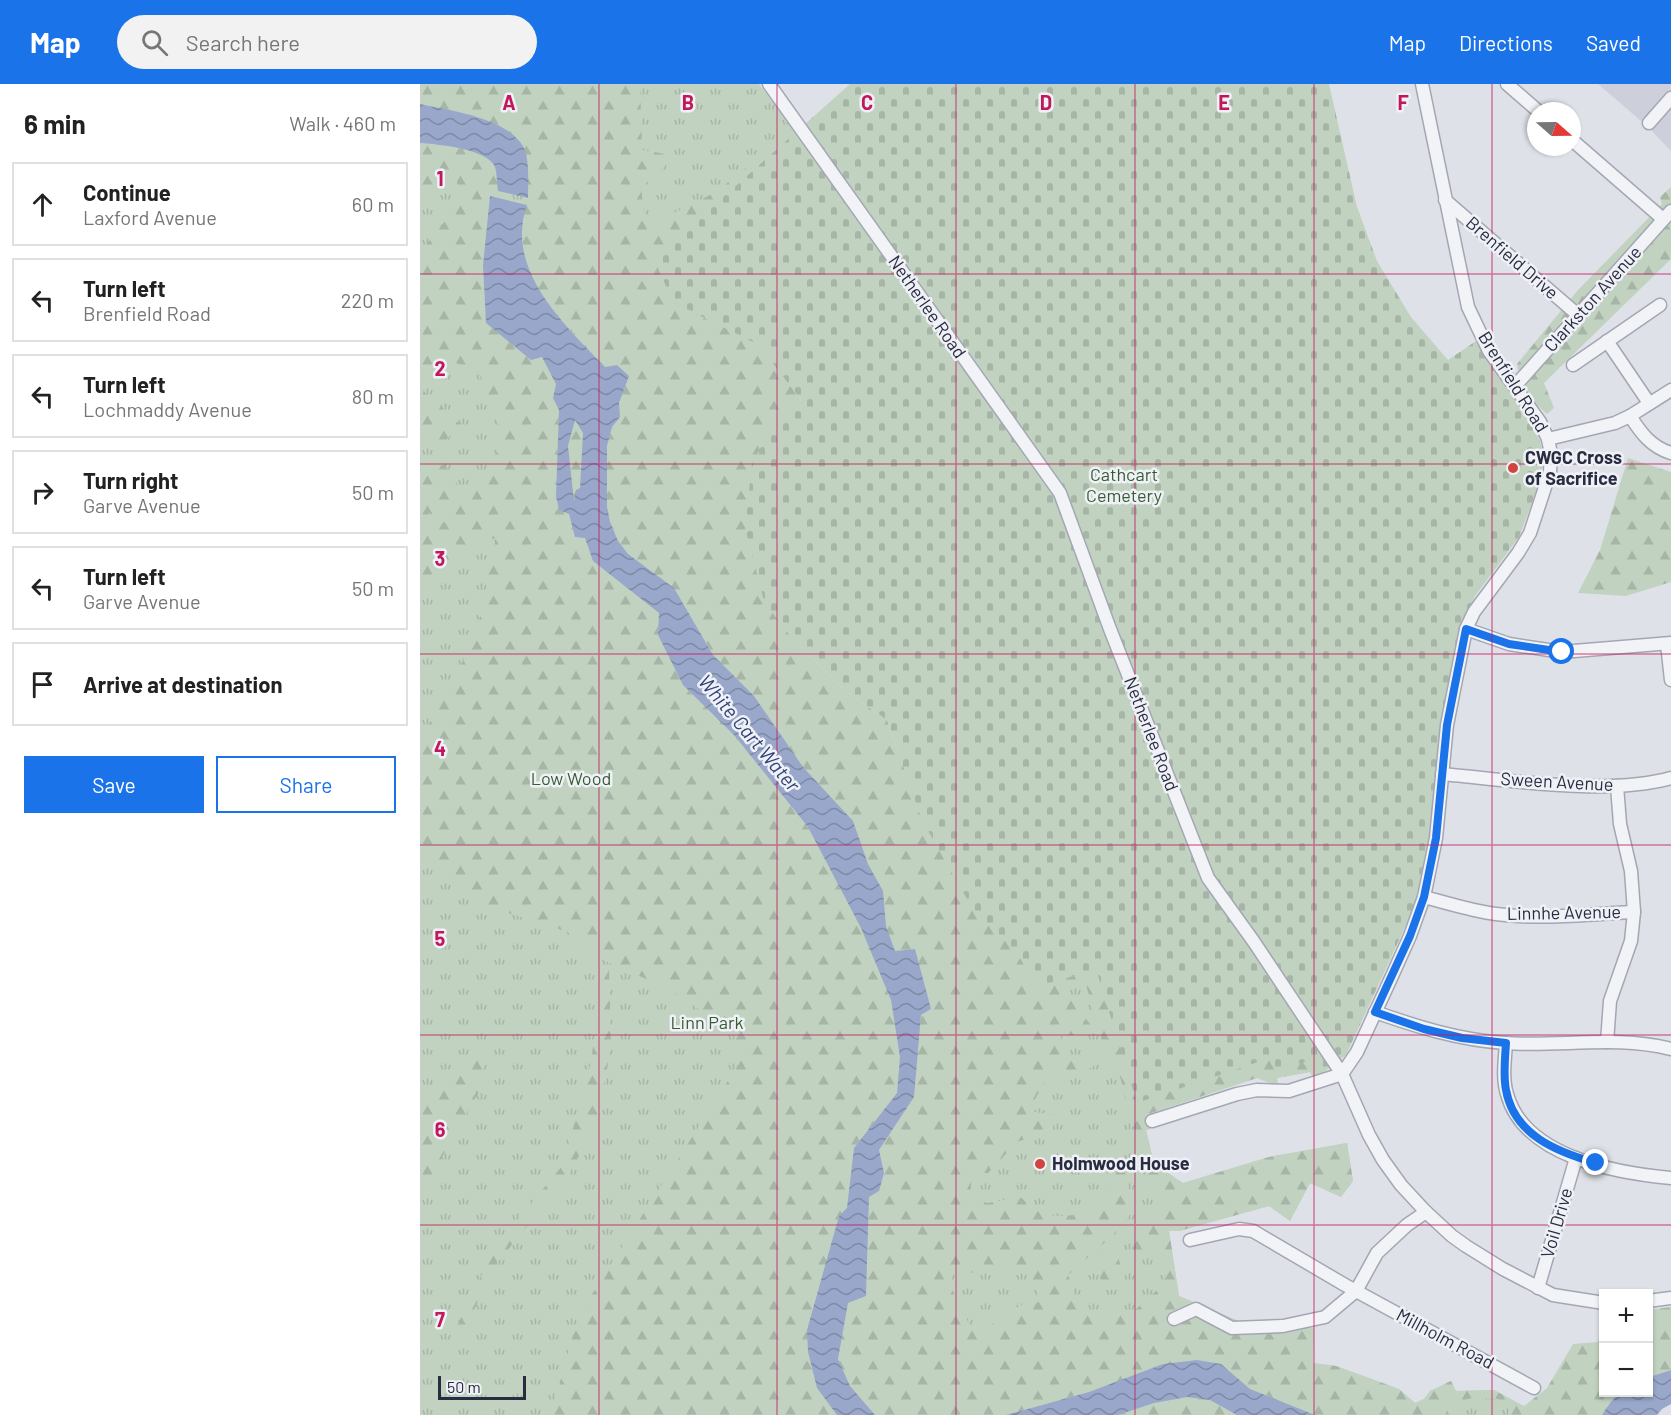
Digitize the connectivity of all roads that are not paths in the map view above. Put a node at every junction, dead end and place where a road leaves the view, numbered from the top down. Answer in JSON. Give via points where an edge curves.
{"nodes":[{"id":1,"x":769,"y":84,"type":"edge"},
{"id":2,"x":1422,"y":84,"type":"edge"},
{"id":3,"x":1507,"y":84,"type":"edge"},
{"id":4,"x":1671,"y":98,"type":"edge"},
{"id":5,"x":1528,"y":102,"type":"edge"},
{"id":6,"x":1650,"y":123,"type":"dead end"},
{"id":7,"x":1581,"y":147,"type":"edge"},
{"id":8,"x":1445,"y":200,"type":"junction"},
{"id":9,"x":1667,"y":215,"type":"edge"},
{"id":10,"x":1660,"y":305,"type":"dead end"},
{"id":11,"x":1578,"y":315,"type":"junction"},
{"id":12,"x":1607,"y":340,"type":"junction"},
{"id":13,"x":1573,"y":365,"type":"dead end"},
{"id":14,"x":1515,"y":386,"type":"junction"},
{"id":15,"x":1671,"y":390,"type":"edge"},
{"id":16,"x":1649,"y":404,"type":"junction"},
{"id":17,"x":1630,"y":416,"type":"junction"},
{"id":18,"x":1548,"y":439,"type":"junction"},
{"id":19,"x":1671,"y":453,"type":"edge"},
{"id":20,"x":1466,"y":629,"type":"junction"},
{"id":21,"x":1669,"y":644,"type":"edge"},
{"id":22,"x":1671,"y":680,"type":"edge"},
{"id":23,"x":1442,"y":774,"type":"junction"},
{"id":24,"x":1671,"y":778,"type":"edge"},
{"id":25,"x":1617,"y":786,"type":"junction"},
{"id":26,"x":1424,"y":897,"type":"junction"},
{"id":27,"x":1634,"y":912,"type":"junction"},
{"id":28,"x":1375,"y":1012,"type":"junction"},
{"id":29,"x":1607,"y":1042,"type":"junction"},
{"id":30,"x":1506,"y":1043,"type":"junction"},
{"id":31,"x":1671,"y":1049,"type":"edge"},
{"id":32,"x":1342,"y":1074,"type":"junction"},
{"id":33,"x":1152,"y":1122,"type":"dead end"},
{"id":34,"x":1576,"y":1158,"type":"junction"},
{"id":35,"x":1671,"y":1178,"type":"edge"},
{"id":36,"x":1426,"y":1212,"type":"junction"},
{"id":37,"x":1190,"y":1240,"type":"dead end"},
{"id":38,"x":1538,"y":1288,"type":"junction"},
{"id":39,"x":1356,"y":1291,"type":"junction"},
{"id":40,"x":1671,"y":1298,"type":"edge"},
{"id":41,"x":1653,"y":1300,"type":"edge"},
{"id":42,"x":1599,"y":1302,"type":"edge"},
{"id":43,"x":1174,"y":1319,"type":"dead end"},
{"id":44,"x":1534,"y":1388,"type":"dead end"}],
"edges":[{"from":1,"to":32,"type":"street","name":"Netherlee Road","via":[[1060,494],[1208,878]]},
{"from":2,"to":8,"type":"street","name":"Brenfield Road"},
{"from":3,"to":5,"type":"street"},
{"from":4,"to":6,"type":"street"},
{"from":7,"to":9,"type":"street"},
{"from":8,"to":11,"type":"street","name":"Brenfield Drive"},
{"from":8,"to":14,"type":"street","name":"Brenfield Road","via":[[1468,307],[1489,351]]},
{"from":9,"to":11,"type":"street","name":"Clarkston Avenue"},
{"from":10,"to":12,"type":"street"},
{"from":11,"to":14,"type":"street","name":"Clarkston Avenue"},
{"from":12,"to":13,"type":"street"},
{"from":12,"to":16,"type":"street"},
{"from":14,"to":18,"type":"street","name":"Brenfield Road"},
{"from":15,"to":16,"type":"street"},
{"from":16,"to":17,"type":"street"},
{"from":17,"to":18,"type":"street"},
{"from":17,"to":19,"type":"street","via":[[1646,439]]},
{"from":18,"to":20,"type":"street","name":"Brenfield Road","via":[[1550,472],[1530,533]]},
{"from":20,"to":21,"type":"street","via":[[1509,644],[1562,652]]},
{"from":20,"to":23,"type":"street","name":"Brenfield Road","via":[[1447,725]]},
{"from":21,"to":22,"type":"street"},
{"from":23,"to":25,"type":"street","name":"Sween Avenue"},
{"from":23,"to":26,"type":"street","name":"Brenfield Road","via":[[1436,838]]},
{"from":24,"to":25,"type":"street","name":"Sween Avenue"},
{"from":25,"to":27,"type":"street"},
{"from":26,"to":27,"type":"street","name":"Linnhe Avenue","via":[[1498,915]]},
{"from":26,"to":28,"type":"street","name":"Brenfield Road"},
{"from":27,"to":29,"type":"street","via":[[1631,941],[1610,1001]]},
{"from":28,"to":30,"type":"street","via":[[1462,1038]]},
{"from":28,"to":32,"type":"street","name":"Brenfield Road"},
{"from":29,"to":30,"type":"street"},
{"from":29,"to":31,"type":"street","via":[[1638,1042]]},
{"from":30,"to":34,"type":"street","via":[[1506,1089],[1515,1113],[1538,1140]]},
{"from":32,"to":33,"type":"street","via":[[1289,1091],[1237,1094]]},
{"from":32,"to":36,"type":"street","name":"Netherlee Road","via":[[1383,1160]]},
{"from":34,"to":35,"type":"street"},
{"from":34,"to":38,"type":"street","name":"Voil Drive"},
{"from":36,"to":38,"type":"street","name":"Netherlee Road","via":[[1466,1246]]},
{"from":36,"to":39,"type":"street","via":[[1377,1253]]},
{"from":37,"to":39,"type":"street","name":"Millholm Road","via":[[1239,1228],[1253,1232]]},
{"from":38,"to":42,"type":"street","name":"Netherlee Road","via":[[1566,1298]]},
{"from":39,"to":43,"type":"street","via":[[1326,1317],[1283,1326],[1232,1328],[1196,1309]]},
{"from":39,"to":44,"type":"street","name":"Millholm Road"},
{"from":40,"to":41,"type":"street"}]}
